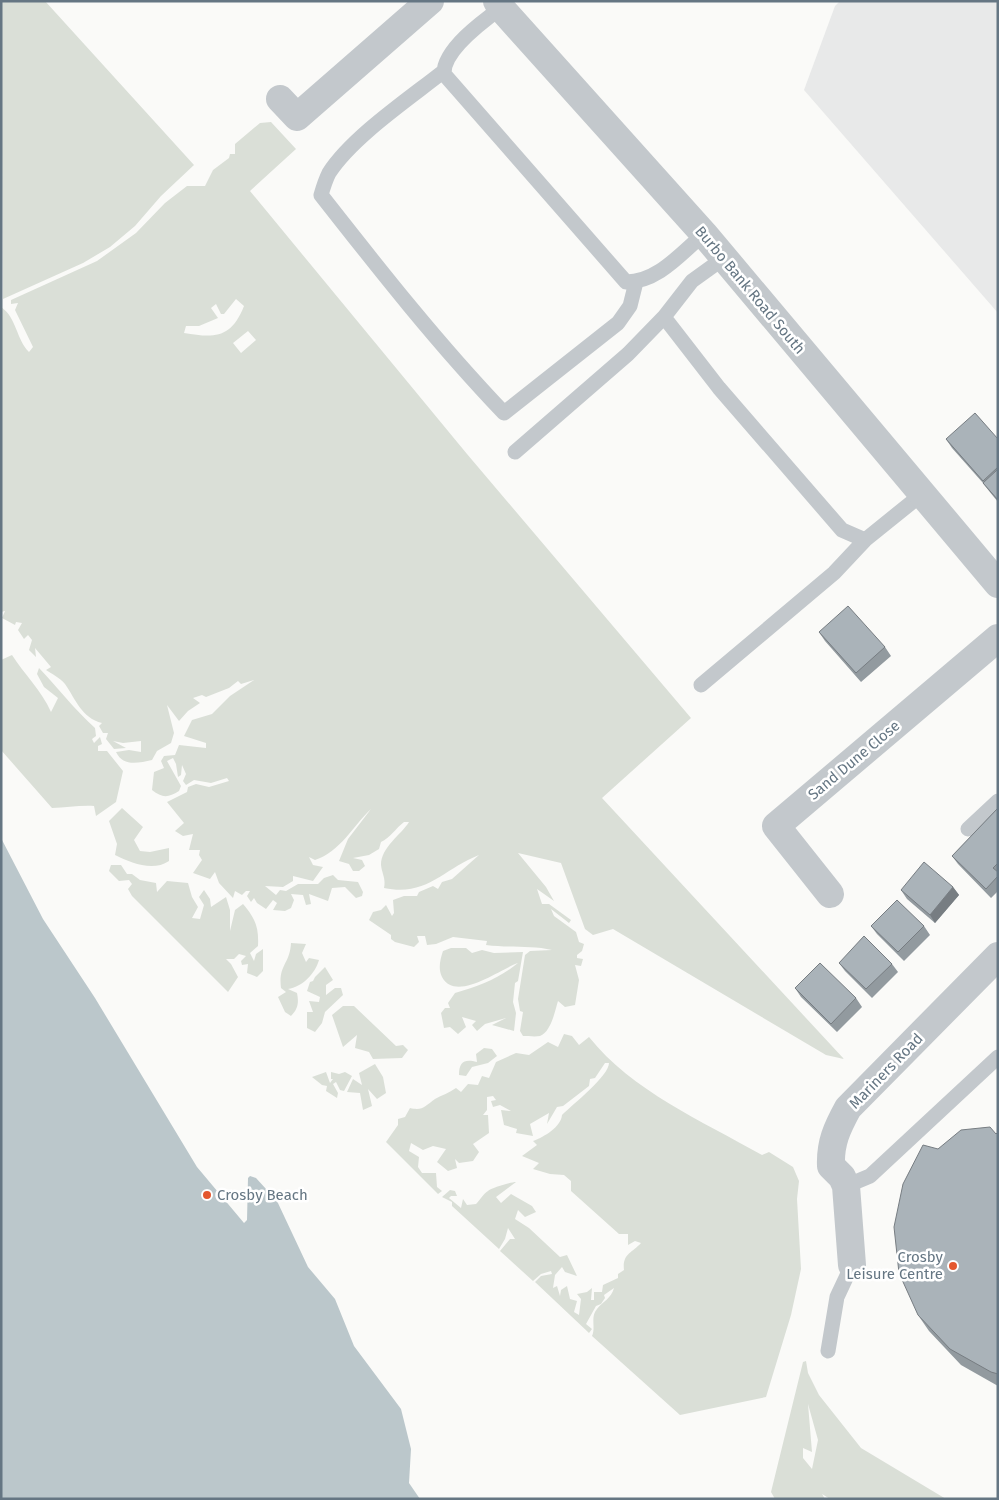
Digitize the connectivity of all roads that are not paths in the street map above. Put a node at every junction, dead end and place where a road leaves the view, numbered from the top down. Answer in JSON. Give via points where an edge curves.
{"nodes":[{"id":1,"x":430,"y":1,"type":"edge"},
{"id":2,"x":499,"y":5,"type":"edge"},
{"id":3,"x":444,"y":71,"type":"junction"},
{"id":4,"x":280,"y":99,"type":"dead end"},
{"id":5,"x":704,"y":234,"type":"junction"},
{"id":6,"x":724,"y":258,"type":"junction"},
{"id":7,"x":636,"y":282,"type":"junction"},
{"id":8,"x":664,"y":317,"type":"junction"},
{"id":9,"x":515,"y":452,"type":"dead end"},
{"id":10,"x":922,"y":494,"type":"junction"},
{"id":11,"x":865,"y":540,"type":"junction"},
{"id":12,"x":998,"y":584,"type":"edge"},
{"id":13,"x":998,"y":638,"type":"edge"},
{"id":14,"x":701,"y":685,"type":"dead end"},
{"id":15,"x":998,"y":801,"type":"edge"},
{"id":16,"x":968,"y":830,"type":"dead end"},
{"id":17,"x":830,"y":894,"type":"dead end"},
{"id":18,"x":996,"y":963,"type":"edge"},
{"id":19,"x":998,"y":1057,"type":"edge"},
{"id":20,"x":846,"y":1186,"type":"junction"},
{"id":21,"x":852,"y":1266,"type":"joint"},
{"id":22,"x":828,"y":1351,"type":"dead end"}],
"edges":[{"from":1,"to":4,"type":"street","via":[[297,117]]},
{"from":2,"to":3,"type":"lane","via":[[477,24],[449,58]]},
{"from":2,"to":5,"type":"street","name":"Burbo Bank Road South"},
{"from":3,"to":7,"type":"lane","via":[[534,180],[626,282]]},
{"from":3,"to":7,"type":"lane","via":[[385,117],[346,153],[329,174],[321,194],[395,289],[484,392],[504,413],[618,323],[630,306]]},
{"from":5,"to":6,"type":"street","name":"Burbo Bank Road South"},
{"from":5,"to":7,"type":"lane","via":[[667,266]]},
{"from":6,"to":8,"type":"lane","via":[[692,281]]},
{"from":6,"to":10,"type":"street","name":"Burbo Bank Road South"},
{"from":8,"to":9,"type":"lane","via":[[628,354]]},
{"from":8,"to":11,"type":"lane","via":[[714,381],[842,530]]},
{"from":10,"to":11,"type":"lane"},
{"from":10,"to":12,"type":"street","name":"Burbo Bank Road South"},
{"from":11,"to":14,"type":"lane","via":[[834,573]]},
{"from":13,"to":17,"type":"street","name":"Sand Dune Close","via":[[776,826]]},
{"from":15,"to":16,"type":"lane"},
{"from":18,"to":20,"type":"street","name":"Mariners Road","via":[[848,1108],[830,1149],[831,1166]]},
{"from":19,"to":20,"type":"lane","via":[[870,1176]]},
{"from":20,"to":21,"type":"street"},
{"from":21,"to":22,"type":"lane","via":[[837,1297]]}]}
